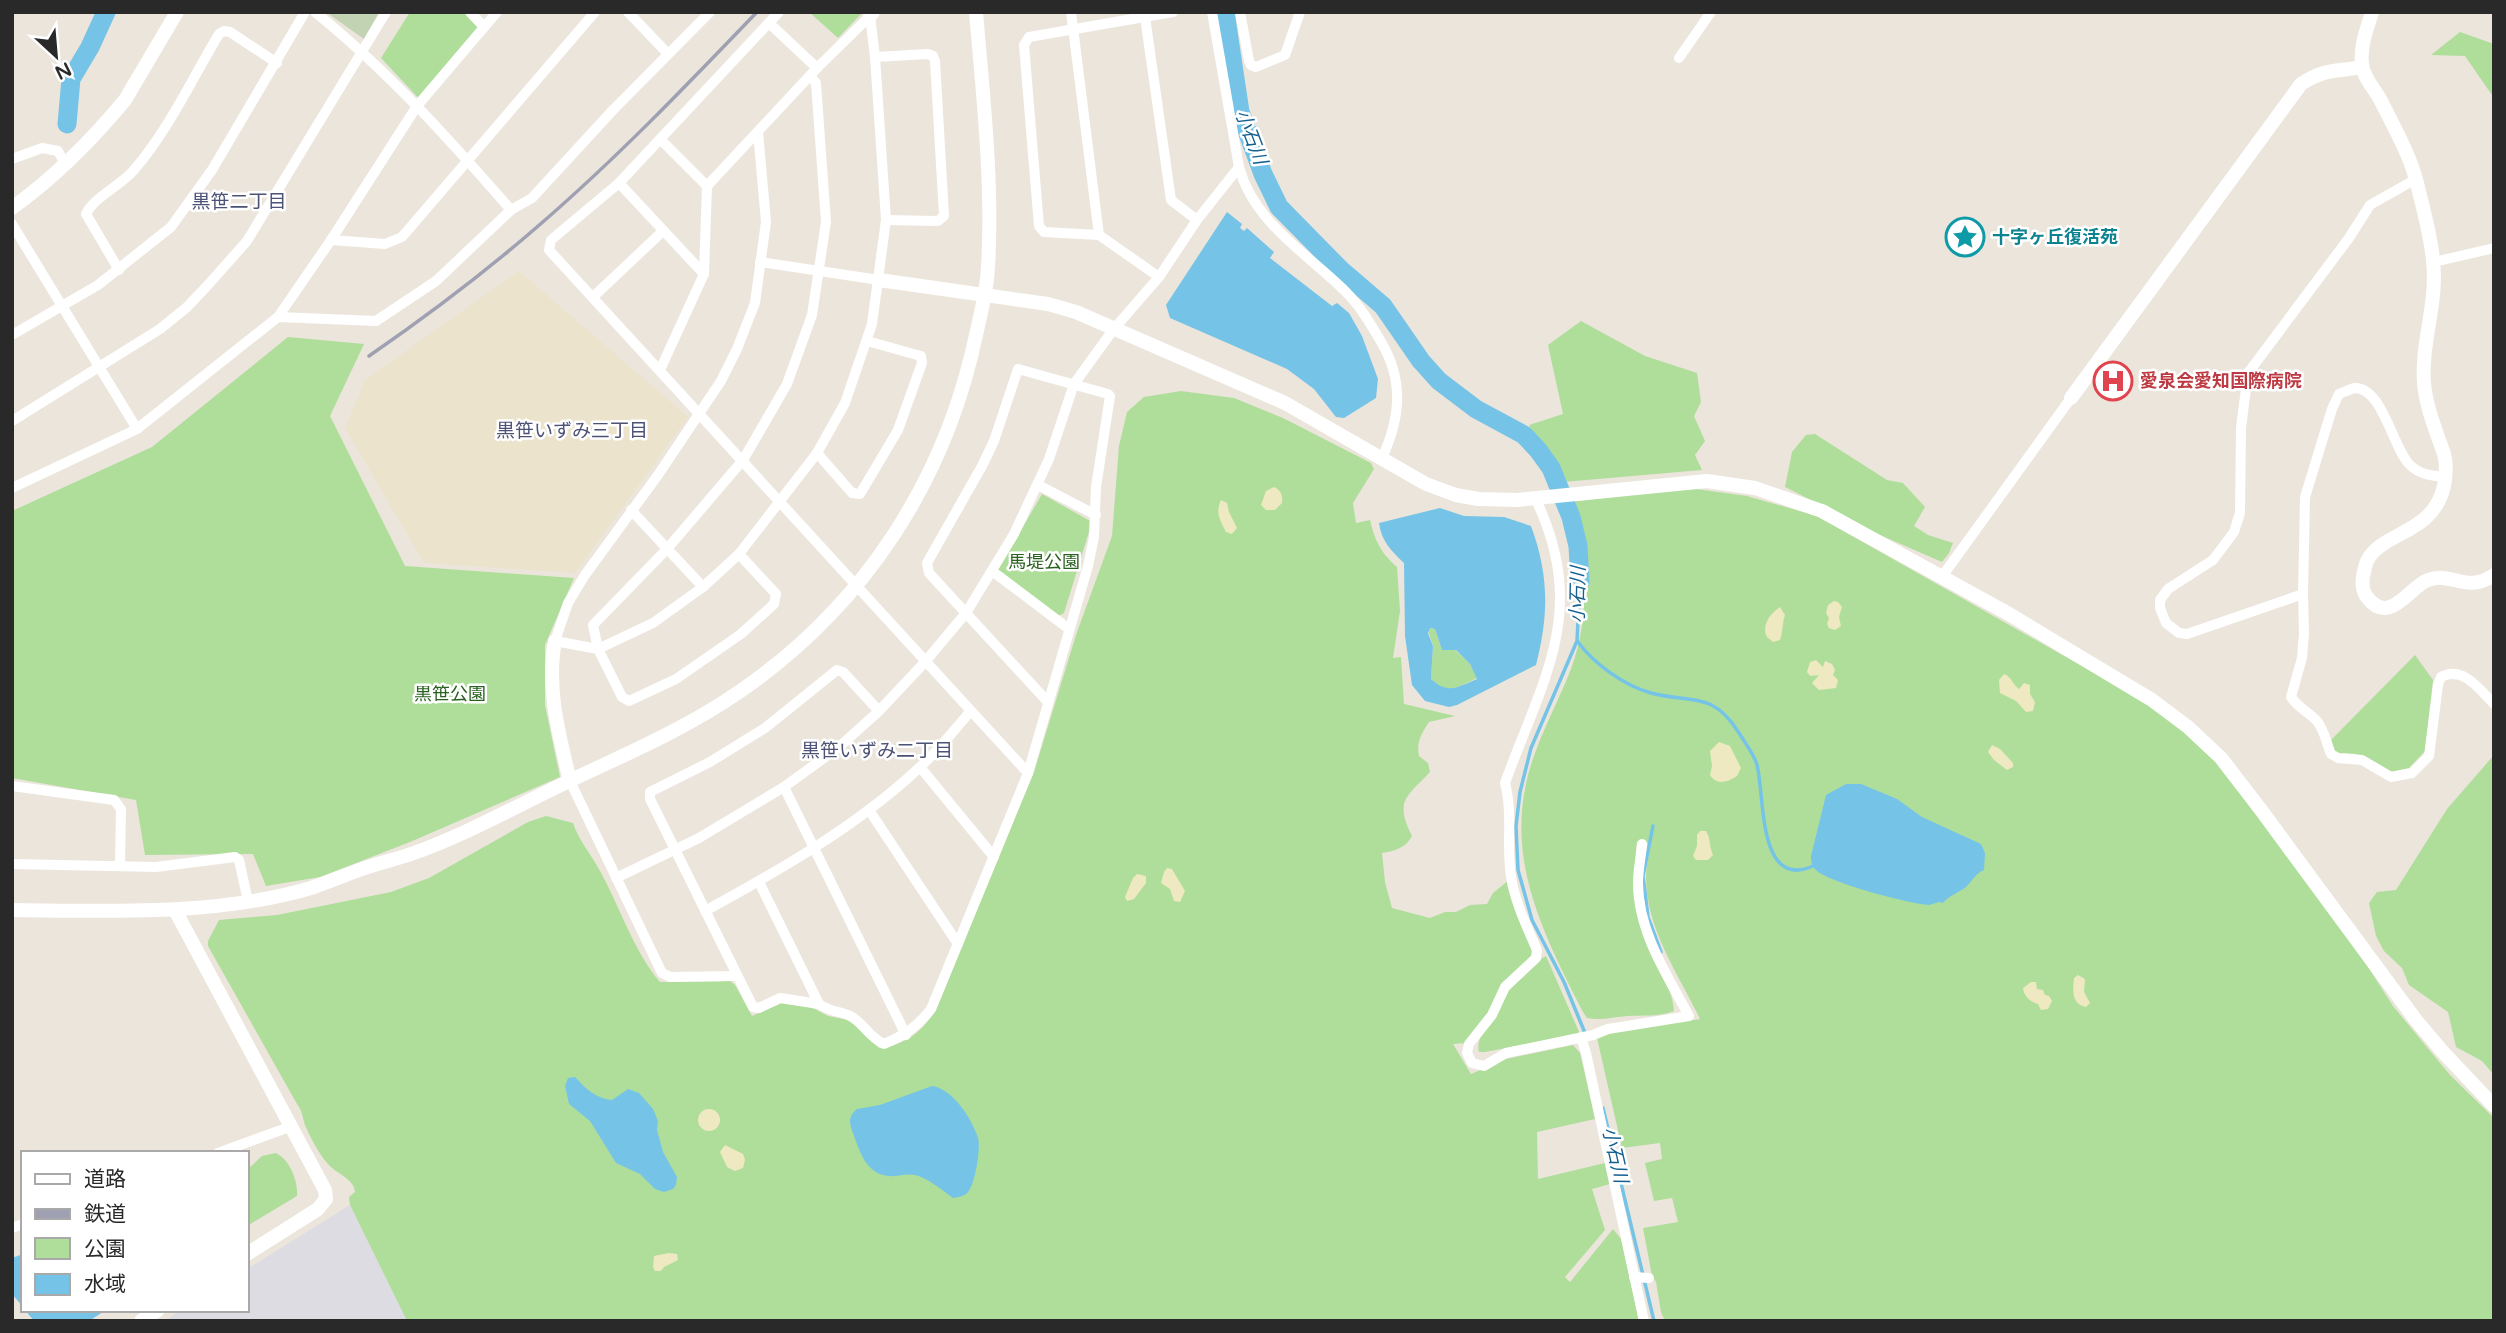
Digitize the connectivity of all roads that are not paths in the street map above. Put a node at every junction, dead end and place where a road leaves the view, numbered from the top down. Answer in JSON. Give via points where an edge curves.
{"nodes":[{"id":1,"x":177,"y":12,"type":"edge"},
{"id":2,"x":305,"y":12,"type":"edge"},
{"id":3,"x":316,"y":12,"type":"edge"},
{"id":4,"x":386,"y":12,"type":"edge"},
{"id":5,"x":470,"y":12,"type":"edge"},
{"id":6,"x":497,"y":12,"type":"edge"},
{"id":7,"x":595,"y":12,"type":"edge"},
{"id":8,"x":628,"y":12,"type":"edge"},
{"id":9,"x":710,"y":12,"type":"edge"},
{"id":10,"x":779,"y":12,"type":"edge"},
{"id":11,"x":976,"y":12,"type":"edge"},
{"id":12,"x":1071,"y":12,"type":"edge"},
{"id":13,"x":1173,"y":12,"type":"edge"},
{"id":14,"x":1212,"y":12,"type":"edge"},
{"id":15,"x":1240,"y":12,"type":"edge"},
{"id":16,"x":1300,"y":12,"type":"edge"},
{"id":17,"x":1711,"y":12,"type":"edge"},
{"id":18,"x":2372,"y":12,"type":"edge"},
{"id":19,"x":871,"y":14,"type":"edge"},
{"id":20,"x":1144,"y":17,"type":"junction"},
{"id":21,"x":769,"y":23,"type":"junction"},
{"id":22,"x":484,"y":27,"type":"junction"},
{"id":23,"x":1075,"y":30,"type":"junction"},
{"id":24,"x":361,"y":50,"type":"junction"},
{"id":25,"x":668,"y":54,"type":"junction"},
{"id":26,"x":875,"y":57,"type":"junction"},
{"id":27,"x":1679,"y":58,"type":"dead end"},
{"id":28,"x":277,"y":63,"type":"junction"},
{"id":29,"x":2362,"y":66,"type":"junction"},
{"id":30,"x":814,"y":71,"type":"junction"},
{"id":31,"x":416,"y":106,"type":"junction"},
{"id":32,"x":758,"y":132,"type":"junction"},
{"id":33,"x":660,"y":139,"type":"junction"},
{"id":34,"x":12,"y":159,"type":"edge"},
{"id":35,"x":468,"y":160,"type":"junction"},
{"id":36,"x":65,"y":164,"type":"junction"},
{"id":37,"x":1239,"y":167,"type":"junction"},
{"id":38,"x":2416,"y":179,"type":"junction"},
{"id":39,"x":619,"y":183,"type":"junction"},
{"id":40,"x":707,"y":186,"type":"junction"},
{"id":41,"x":12,"y":208,"type":"edge"},
{"id":42,"x":511,"y":210,"type":"junction"},
{"id":43,"x":886,"y":220,"type":"junction"},
{"id":44,"x":1197,"y":220,"type":"junction"},
{"id":45,"x":12,"y":224,"type":"edge"},
{"id":46,"x":663,"y":232,"type":"junction"},
{"id":47,"x":1099,"y":235,"type":"junction"},
{"id":48,"x":331,"y":240,"type":"junction"},
{"id":49,"x":2494,"y":248,"type":"edge"},
{"id":50,"x":760,"y":262,"type":"junction"},
{"id":51,"x":2434,"y":262,"type":"junction"},
{"id":52,"x":119,"y":270,"type":"junction"},
{"id":53,"x":818,"y":271,"type":"junction"},
{"id":54,"x":704,"y":274,"type":"junction"},
{"id":55,"x":1159,"y":277,"type":"junction"},
{"id":56,"x":878,"y":280,"type":"junction"},
{"id":57,"x":984,"y":294,"type":"junction"},
{"id":58,"x":593,"y":297,"type":"junction"},
{"id":59,"x":61,"y":305,"type":"junction"},
{"id":60,"x":278,"y":317,"type":"junction"},
{"id":61,"x":14,"y":329,"type":"edge"},
{"id":62,"x":1113,"y":330,"type":"junction"},
{"id":63,"x":867,"y":341,"type":"junction"},
{"id":64,"x":99,"y":368,"type":"junction"},
{"id":65,"x":660,"y":370,"type":"junction"},
{"id":66,"x":1073,"y":384,"type":"junction"},
{"id":67,"x":2071,"y":398,"type":"joint"},
{"id":68,"x":699,"y":413,"type":"junction"},
{"id":69,"x":12,"y":421,"type":"edge"},
{"id":70,"x":137,"y":429,"type":"junction"},
{"id":71,"x":817,"y":453,"type":"junction"},
{"id":72,"x":1382,"y":458,"type":"junction"},
{"id":73,"x":743,"y":460,"type":"junction"},
{"id":74,"x":2446,"y":477,"type":"junction"},
{"id":75,"x":1038,"y":485,"type":"junction"},
{"id":76,"x":12,"y":488,"type":"edge"},
{"id":77,"x":1535,"y":498,"type":"junction"},
{"id":78,"x":779,"y":502,"type":"junction"},
{"id":79,"x":631,"y":510,"type":"junction"},
{"id":80,"x":1096,"y":515,"type":"junction"},
{"id":81,"x":667,"y":549,"type":"junction"},
{"id":82,"x":739,"y":554,"type":"junction"},
{"id":83,"x":992,"y":571,"type":"junction"},
{"id":84,"x":2494,"y":575,"type":"edge"},
{"id":85,"x":1941,"y":578,"type":"junction"},
{"id":86,"x":855,"y":585,"type":"junction"},
{"id":87,"x":704,"y":587,"type":"junction"},
{"id":88,"x":2302,"y":594,"type":"junction"},
{"id":89,"x":966,"y":613,"type":"junction"},
{"id":90,"x":1069,"y":629,"type":"junction"},
{"id":91,"x":555,"y":641,"type":"junction"},
{"id":92,"x":598,"y":649,"type":"junction"},
{"id":93,"x":924,"y":663,"type":"junction"},
{"id":94,"x":2492,"y":699,"type":"edge"},
{"id":95,"x":1047,"y":701,"type":"junction"},
{"id":96,"x":879,"y":711,"type":"junction"},
{"id":97,"x":970,"y":712,"type":"junction"},
{"id":98,"x":920,"y":767,"type":"junction"},
{"id":99,"x":1028,"y":773,"type":"junction"},
{"id":100,"x":570,"y":781,"type":"junction"},
{"id":101,"x":12,"y":786,"type":"edge"},
{"id":102,"x":783,"y":787,"type":"junction"},
{"id":103,"x":869,"y":810,"type":"junction"},
{"id":104,"x":1642,"y":844,"type":"dead end"},
{"id":105,"x":813,"y":848,"type":"junction"},
{"id":106,"x":675,"y":850,"type":"junction"},
{"id":107,"x":994,"y":857,"type":"junction"},
{"id":108,"x":12,"y":864,"type":"edge"},
{"id":109,"x":120,"y":865,"type":"junction"},
{"id":110,"x":616,"y":878,"type":"junction"},
{"id":111,"x":759,"y":882,"type":"junction"},
{"id":112,"x":248,"y":901,"type":"junction"},
{"id":113,"x":12,"y":909,"type":"edge"},
{"id":114,"x":175,"y":910,"type":"junction"},
{"id":115,"x":705,"y":911,"type":"junction"},
{"id":116,"x":958,"y":944,"type":"junction"},
{"id":117,"x":737,"y":976,"type":"junction"},
{"id":118,"x":819,"y":1004,"type":"junction"},
{"id":119,"x":906,"y":1034,"type":"junction"},
{"id":120,"x":1585,"y":1037,"type":"junction"},
{"id":121,"x":2494,"y":1106,"type":"edge"},
{"id":122,"x":292,"y":1126,"type":"junction"},
{"id":123,"x":223,"y":1151,"type":"edge"},
{"id":124,"x":248,"y":1253,"type":"edge"},
{"id":125,"x":1644,"y":1321,"type":"edge"}],
"edges":[{"from":1,"to":36,"type":"street","via":[[125,100]]},
{"from":2,"to":28,"type":"street"},
{"from":3,"to":24,"type":"street"},
{"from":4,"to":24,"type":"street"},
{"from":5,"to":22,"type":"street"},
{"from":6,"to":22,"type":"street"},
{"from":7,"to":35,"type":"street"},
{"from":8,"to":25,"type":"street"},
{"from":9,"to":25,"type":"street"},
{"from":10,"to":21,"type":"street"},
{"from":11,"to":57,"type":"street","via":[[989,209]]},
{"from":12,"to":23,"type":"street"},
{"from":13,"to":20,"type":"street"},
{"from":14,"to":37,"type":"street"},
{"from":15,"to":16,"type":"street","via":[[1249,61],[1256,66],[1285,55]]},
{"from":17,"to":27,"type":"street"},
{"from":18,"to":29,"type":"street","via":[[2362,43]]},
{"from":19,"to":26,"type":"street"},
{"from":19,"to":30,"type":"street"},
{"from":20,"to":23,"type":"street"},
{"from":20,"to":44,"type":"street","via":[[1171,200]]},
{"from":21,"to":30,"type":"street"},
{"from":21,"to":33,"type":"street"},
{"from":22,"to":31,"type":"street"},
{"from":23,"to":47,"type":"street"},
{"from":23,"to":47,"type":"street","via":[[1029,37],[1024,45],[1039,226],[1044,232]]},
{"from":24,"to":31,"type":"street"},
{"from":24,"to":64,"type":"street","via":[[247,241],[186,308]]},
{"from":25,"to":42,"type":"street","via":[[537,194]]},
{"from":26,"to":43,"type":"street"},
{"from":26,"to":43,"type":"street","via":[[933,56],[937,89],[944,216],[938,221]]},
{"from":28,"to":52,"type":"street","via":[[172,227]]},
{"from":28,"to":52,"type":"street","via":[[230,32],[219,34],[134,170],[86,214]]},
{"from":29,"to":38,"type":"street"},
{"from":29,"to":67,"type":"street","via":[[2331,69],[2301,84]]},
{"from":30,"to":32,"type":"street"},
{"from":30,"to":53,"type":"street","via":[[825,212]]},
{"from":31,"to":35,"type":"street"},
{"from":31,"to":48,"type":"street"},
{"from":32,"to":40,"type":"street"},
{"from":32,"to":50,"type":"street","via":[[766,214]]},
{"from":33,"to":39,"type":"street"},
{"from":33,"to":40,"type":"street"},
{"from":34,"to":36,"type":"street","via":[[42,148],[58,150]]},
{"from":35,"to":42,"type":"street"},
{"from":35,"to":48,"type":"street","via":[[402,237],[385,244]]},
{"from":36,"to":41,"type":"street"},
{"from":37,"to":44,"type":"street"},
{"from":37,"to":72,"type":"street","via":[[1255,205],[1346,292],[1389,355],[1398,396]]},
{"from":38,"to":51,"type":"street"},
{"from":38,"to":88,"type":"street","via":[[2370,205],[2248,373],[2241,428],[2240,513],[2234,532],[2213,560],[2168,589],[2160,608],[2166,623],[2187,634]]},
{"from":39,"to":46,"type":"street"},
{"from":39,"to":58,"type":"street","via":[[548,243],[549,250]]},
{"from":40,"to":54,"type":"street"},
{"from":42,"to":60,"type":"street","via":[[436,281],[376,321]]},
{"from":43,"to":56,"type":"street"},
{"from":44,"to":55,"type":"street"},
{"from":45,"to":59,"type":"street"},
{"from":46,"to":54,"type":"street"},
{"from":46,"to":58,"type":"street"},
{"from":47,"to":55,"type":"street"},
{"from":48,"to":60,"type":"street"},
{"from":49,"to":51,"type":"street"},
{"from":50,"to":53,"type":"street"},
{"from":50,"to":68,"type":"street","via":[[755,303],[737,349]]},
{"from":51,"to":74,"type":"street","via":[[2424,383],[2446,460]]},
{"from":52,"to":59,"type":"street"},
{"from":53,"to":56,"type":"street"},
{"from":53,"to":73,"type":"street","via":[[812,315],[787,384]]},
{"from":54,"to":65,"type":"street"},
{"from":55,"to":62,"type":"street"},
{"from":56,"to":57,"type":"street"},
{"from":56,"to":63,"type":"street"},
{"from":57,"to":62,"type":"street","via":[[1048,304]]},
{"from":57,"to":86,"type":"street","via":[[962,390],[939,455],[890,543]]},
{"from":58,"to":65,"type":"street"},
{"from":59,"to":61,"type":"street"},
{"from":59,"to":64,"type":"street"},
{"from":60,"to":70,"type":"street"},
{"from":62,"to":66,"type":"street"},
{"from":62,"to":72,"type":"street","via":[[1285,403]]},
{"from":63,"to":71,"type":"street","via":[[845,403]]},
{"from":63,"to":71,"type":"street","via":[[921,356],[898,430],[860,494],[852,493]]},
{"from":64,"to":69,"type":"street"},
{"from":64,"to":70,"type":"street"},
{"from":65,"to":68,"type":"street"},
{"from":66,"to":75,"type":"street"},
{"from":66,"to":80,"type":"street","via":[[1110,396]]},
{"from":66,"to":89,"type":"street","via":[[1024,369],[1016,372],[994,441],[928,563],[929,573]]},
{"from":67,"to":85,"type":"street"},
{"from":68,"to":73,"type":"street"},
{"from":68,"to":79,"type":"street"},
{"from":70,"to":76,"type":"street"},
{"from":71,"to":78,"type":"street"},
{"from":72,"to":77,"type":"street","via":[[1426,484],[1457,495]]},
{"from":73,"to":78,"type":"street"},
{"from":73,"to":81,"type":"street"},
{"from":74,"to":84,"type":"street","via":[[2433,510],[2367,561],[2361,584],[2366,596],[2377,606],[2391,607],[2427,580],[2482,583]]},
{"from":74,"to":88,"type":"street","via":[[2418,472],[2408,464],[2367,391],[2354,388],[2339,394],[2305,497]]},
{"from":75,"to":80,"type":"street"},
{"from":75,"to":83,"type":"street"},
{"from":77,"to":85,"type":"street","via":[[1707,481],[1755,488],[1822,511]]},
{"from":77,"to":120,"type":"street","via":[[1557,558],[1561,608],[1549,669],[1505,783],[1511,879],[1537,950],[1536,958],[1505,987],[1466,1053],[1472,1063],[1483,1066],[1506,1054]]},
{"from":78,"to":82,"type":"street"},
{"from":78,"to":86,"type":"street"},
{"from":79,"to":81,"type":"street"},
{"from":79,"to":91,"type":"street","via":[[568,603]]},
{"from":80,"to":90,"type":"street"},
{"from":81,"to":87,"type":"street"},
{"from":81,"to":92,"type":"street","via":[[593,625]]},
{"from":82,"to":87,"type":"street"},
{"from":82,"to":92,"type":"street","via":[[776,594],[774,604],[741,634],[677,679],[629,701]]},
{"from":83,"to":89,"type":"street"},
{"from":83,"to":90,"type":"street"},
{"from":85,"to":121,"type":"street","via":[[2152,700],[2221,758],[2415,1019]]},
{"from":86,"to":93,"type":"street"},
{"from":86,"to":100,"type":"street","via":[[818,628],[741,690],[698,718]]},
{"from":87,"to":92,"type":"street","via":[[653,623]]},
{"from":88,"to":94,"type":"street","via":[[2302,658],[2291,697],[2316,720],[2331,754],[2338,758],[2362,760],[2391,777],[2406,775],[2428,756],[2441,677],[2466,677]]},
{"from":89,"to":93,"type":"street"},
{"from":89,"to":95,"type":"street"},
{"from":90,"to":95,"type":"street"},
{"from":91,"to":92,"type":"street"},
{"from":91,"to":100,"type":"street","via":[[552,690]]},
{"from":93,"to":96,"type":"street"},
{"from":93,"to":97,"type":"street"},
{"from":95,"to":99,"type":"street"},
{"from":96,"to":102,"type":"street"},
{"from":96,"to":106,"type":"street","via":[[837,670],[765,729],[650,792]]},
{"from":97,"to":98,"type":"street"},
{"from":97,"to":99,"type":"street"},
{"from":98,"to":103,"type":"street"},
{"from":98,"to":107,"type":"street"},
{"from":99,"to":107,"type":"street"},
{"from":100,"to":110,"type":"street"},
{"from":100,"to":112,"type":"street","via":[[416,852],[310,888]]},
{"from":101,"to":109,"type":"street","via":[[114,800],[121,809]]},
{"from":102,"to":105,"type":"street"},
{"from":102,"to":106,"type":"street"},
{"from":103,"to":105,"type":"street"},
{"from":103,"to":116,"type":"street"},
{"from":104,"to":120,"type":"street","via":[[1638,884],[1644,921],[1689,1016]]},
{"from":105,"to":111,"type":"street"},
{"from":105,"to":119,"type":"street"},
{"from":106,"to":110,"type":"street"},
{"from":106,"to":115,"type":"street"},
{"from":107,"to":116,"type":"street"},
{"from":108,"to":109,"type":"street"},
{"from":109,"to":112,"type":"street","via":[[156,867],[235,857]]},
{"from":110,"to":117,"type":"street","via":[[662,973],[670,977]]},
{"from":111,"to":115,"type":"street"},
{"from":111,"to":118,"type":"street"},
{"from":112,"to":114,"type":"street"},
{"from":113,"to":114,"type":"street"},
{"from":114,"to":122,"type":"street"},
{"from":115,"to":117,"type":"street"},
{"from":116,"to":119,"type":"street","via":[[931,1009]]},
{"from":117,"to":118,"type":"street","via":[[753,1007],[780,998]]},
{"from":118,"to":119,"type":"street","via":[[852,1017],[884,1044]]},
{"from":120,"to":125,"type":"street","via":[[1640,1277]]},
{"from":122,"to":123,"type":"street"},
{"from":122,"to":124,"type":"street","via":[[325,1190],[324,1204]]}]}
